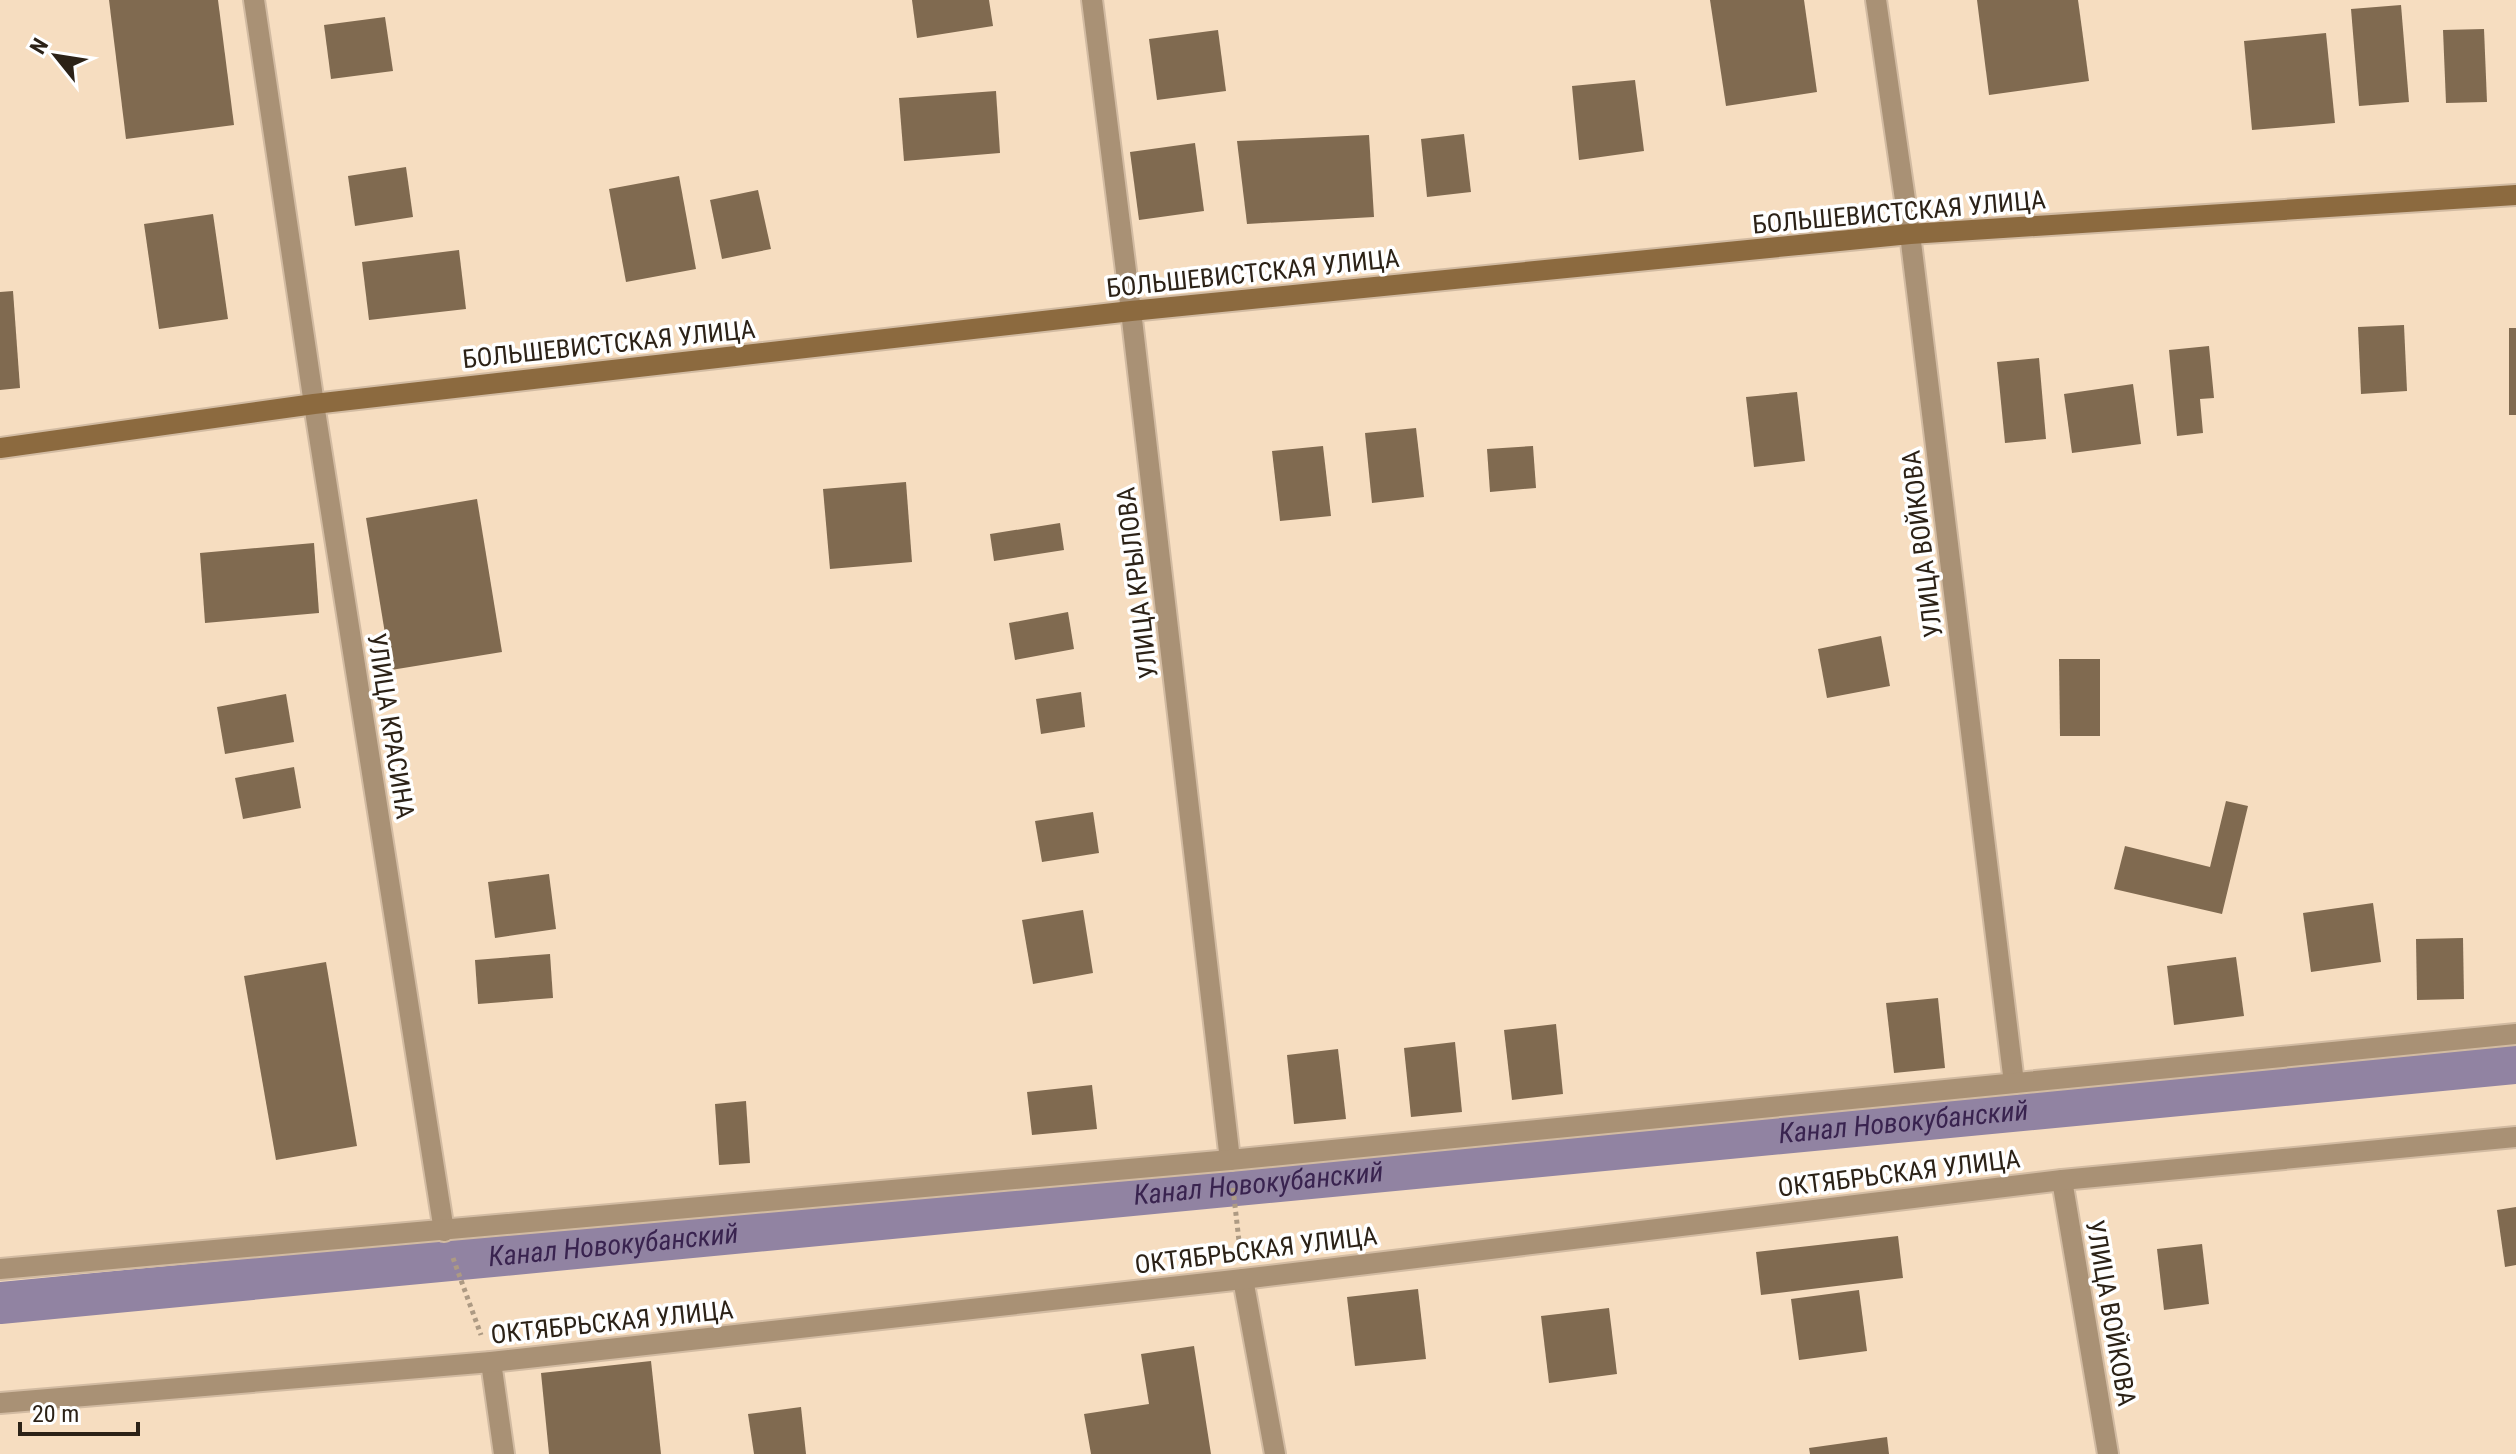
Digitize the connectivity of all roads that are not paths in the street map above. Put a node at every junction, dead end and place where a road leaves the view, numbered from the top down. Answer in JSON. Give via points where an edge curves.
{"nodes":[{"id":1,"x":254,"y":0,"type":"edge"},
{"id":2,"x":1092,"y":0,"type":"edge"},
{"id":3,"x":1876,"y":0,"type":"edge"},
{"id":4,"x":2516,"y":195,"type":"edge"},
{"id":5,"x":1910,"y":234,"type":"junction"},
{"id":6,"x":1131,"y":311,"type":"junction"},
{"id":7,"x":314,"y":404,"type":"junction"},
{"id":8,"x":0,"y":448,"type":"edge"},
{"id":9,"x":2516,"y":1034,"type":"edge"},
{"id":10,"x":2014,"y":1083,"type":"junction"},
{"id":11,"x":2516,"y":1137,"type":"edge"},
{"id":12,"x":1230,"y":1160,"type":"junction"},
{"id":13,"x":2062,"y":1180,"type":"junction"},
{"id":14,"x":444,"y":1231,"type":"junction"},
{"id":15,"x":0,"y":1269,"type":"edge"},
{"id":16,"x":1243,"y":1279,"type":"junction"},
{"id":17,"x":491,"y":1362,"type":"junction"},
{"id":18,"x":0,"y":1403,"type":"edge"},
{"id":19,"x":504,"y":1454,"type":"edge"},
{"id":20,"x":1275,"y":1454,"type":"edge"},
{"id":21,"x":2108,"y":1454,"type":"edge"}],
"edges":[{"from":1,"to":7,"type":"street","name":"УЛИЦА КРАСИНА"},
{"from":2,"to":6,"type":"street","name":"УЛИЦА КРЫЛОВА"},
{"from":3,"to":5,"type":"street","name":"УЛИЦА ВОЙКОВА"},
{"from":4,"to":5,"type":"street","name":"БОЛЬШЕВИСТСКАЯ УЛИЦА"},
{"from":5,"to":6,"type":"street","name":"БОЛЬШЕВИСТСКАЯ УЛИЦА"},
{"from":5,"to":10,"type":"street","name":"УЛИЦА ВОЙКОВА"},
{"from":6,"to":7,"type":"street","name":"БОЛЬШЕВИСТСКАЯ УЛИЦА"},
{"from":6,"to":12,"type":"street","name":"УЛИЦА КРЫЛОВА"},
{"from":7,"to":8,"type":"street","name":"БОЛЬШЕВИСТСКАЯ УЛИЦА"},
{"from":7,"to":14,"type":"street","name":"УЛИЦА КРАСИНА"},
{"from":9,"to":10,"type":"street"},
{"from":10,"to":12,"type":"street"},
{"from":11,"to":13,"type":"street","name":"ОКТЯБРЬСКАЯ УЛИЦА"},
{"from":12,"to":14,"type":"street"},
{"from":13,"to":16,"type":"street","name":"ОКТЯБРЬСКАЯ УЛИЦА"},
{"from":13,"to":21,"type":"street","name":"УЛИЦА ВОЙКОВА"},
{"from":14,"to":15,"type":"street"},
{"from":16,"to":17,"type":"street","name":"ОКТЯБРЬСКАЯ УЛИЦА"},
{"from":16,"to":20,"type":"street"},
{"from":17,"to":18,"type":"street","name":"ОКТЯБРЬСКАЯ УЛИЦА"},
{"from":17,"to":19,"type":"street"}]}
